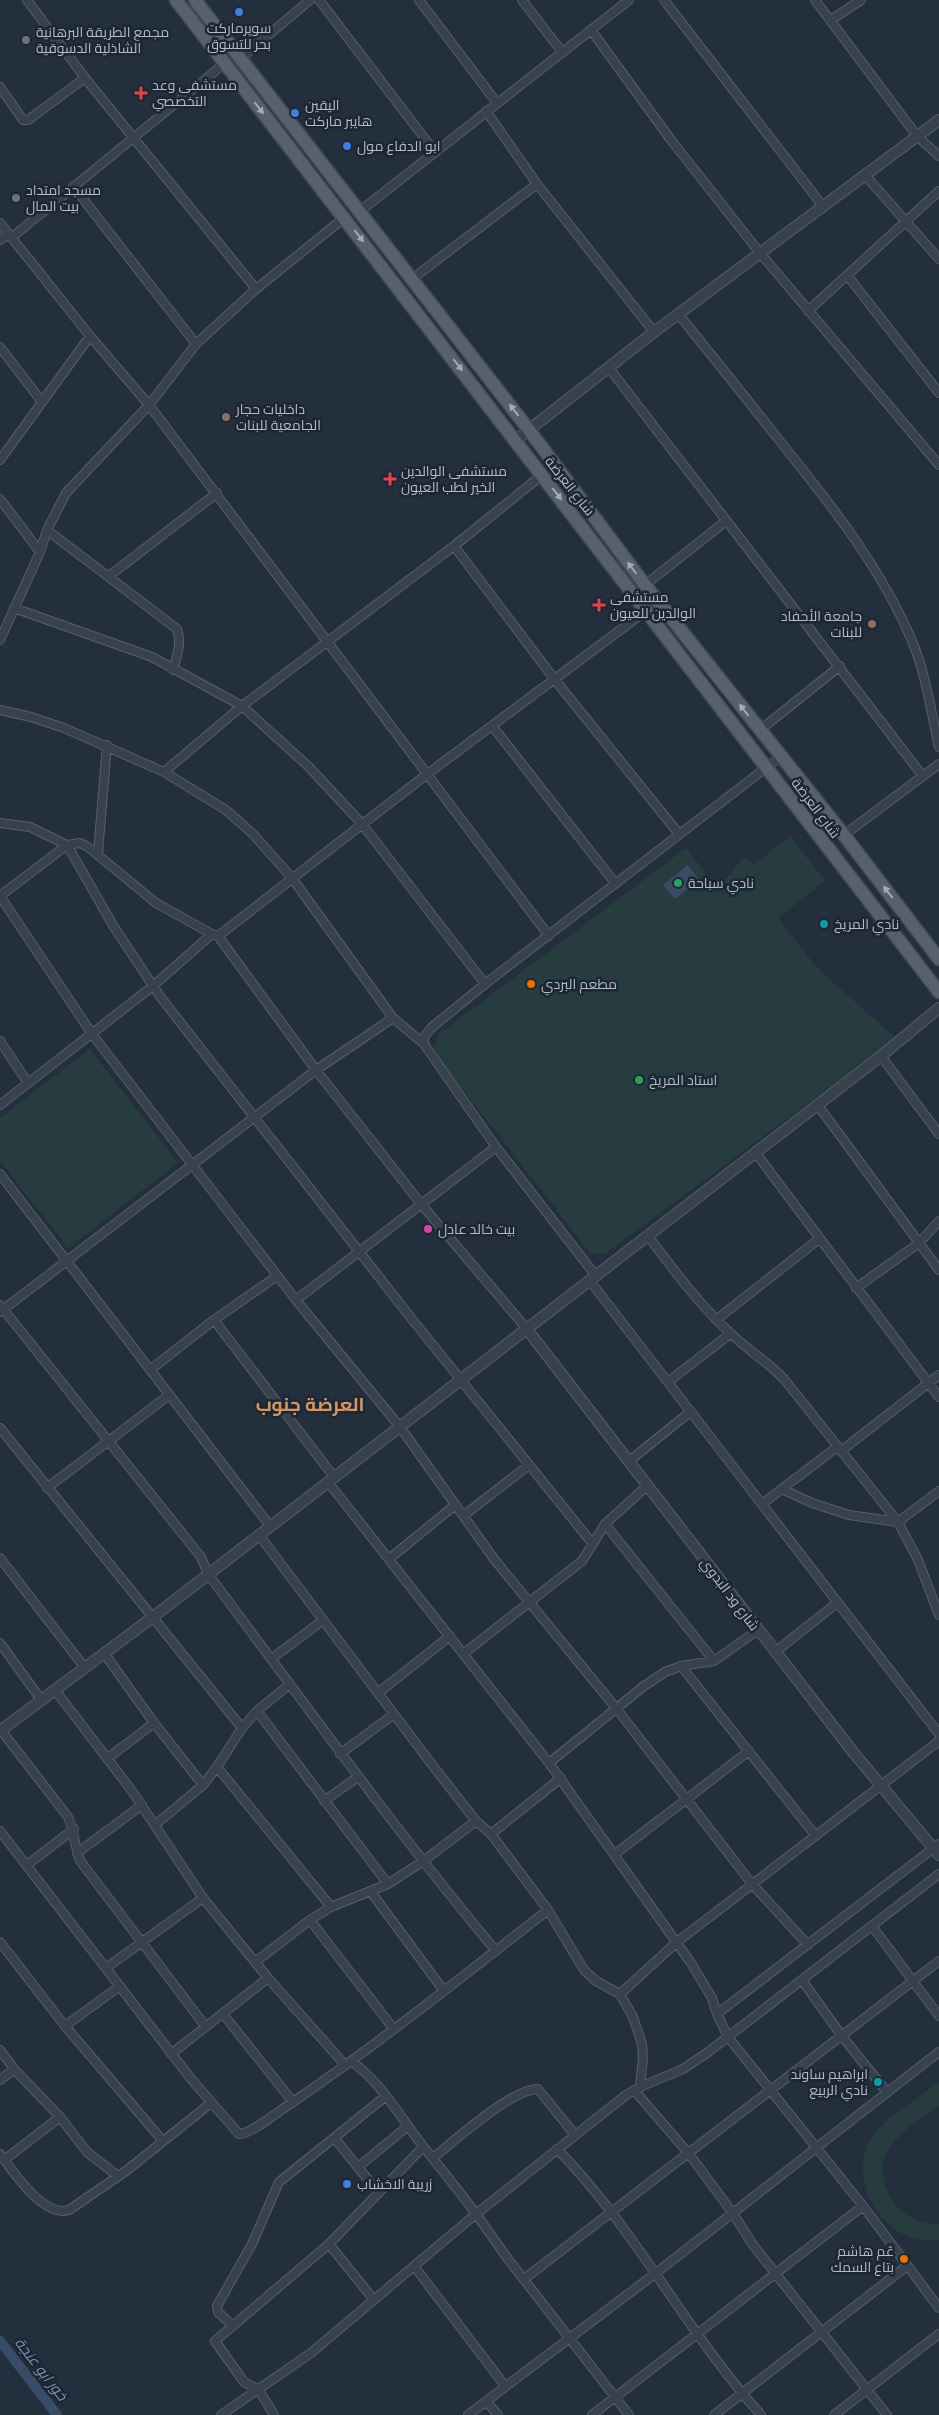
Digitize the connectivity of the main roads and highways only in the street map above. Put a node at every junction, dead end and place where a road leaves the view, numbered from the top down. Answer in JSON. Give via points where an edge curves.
{"nodes":[{"id":1,"x":176,"y":0,"type":"edge"},
{"id":2,"x":197,"y":3,"type":"edge"},
{"id":3,"x":187,"y":15,"type":"junction"},
{"id":4,"x":939,"y":959,"type":"edge"},
{"id":5,"x":939,"y":992,"type":"edge"}],
"edges":[{"from":1,"to":3,"type":"main road","name":"شارع العرضة"},
{"from":2,"to":3,"type":"main road"},
{"from":4,"to":2,"type":"main road","name":"شارع العرضة","one_way":true,"via":[[645,585],[529,430]]},
{"from":3,"to":5,"type":"main road","name":"شارع العرضة","one_way":true}]}
